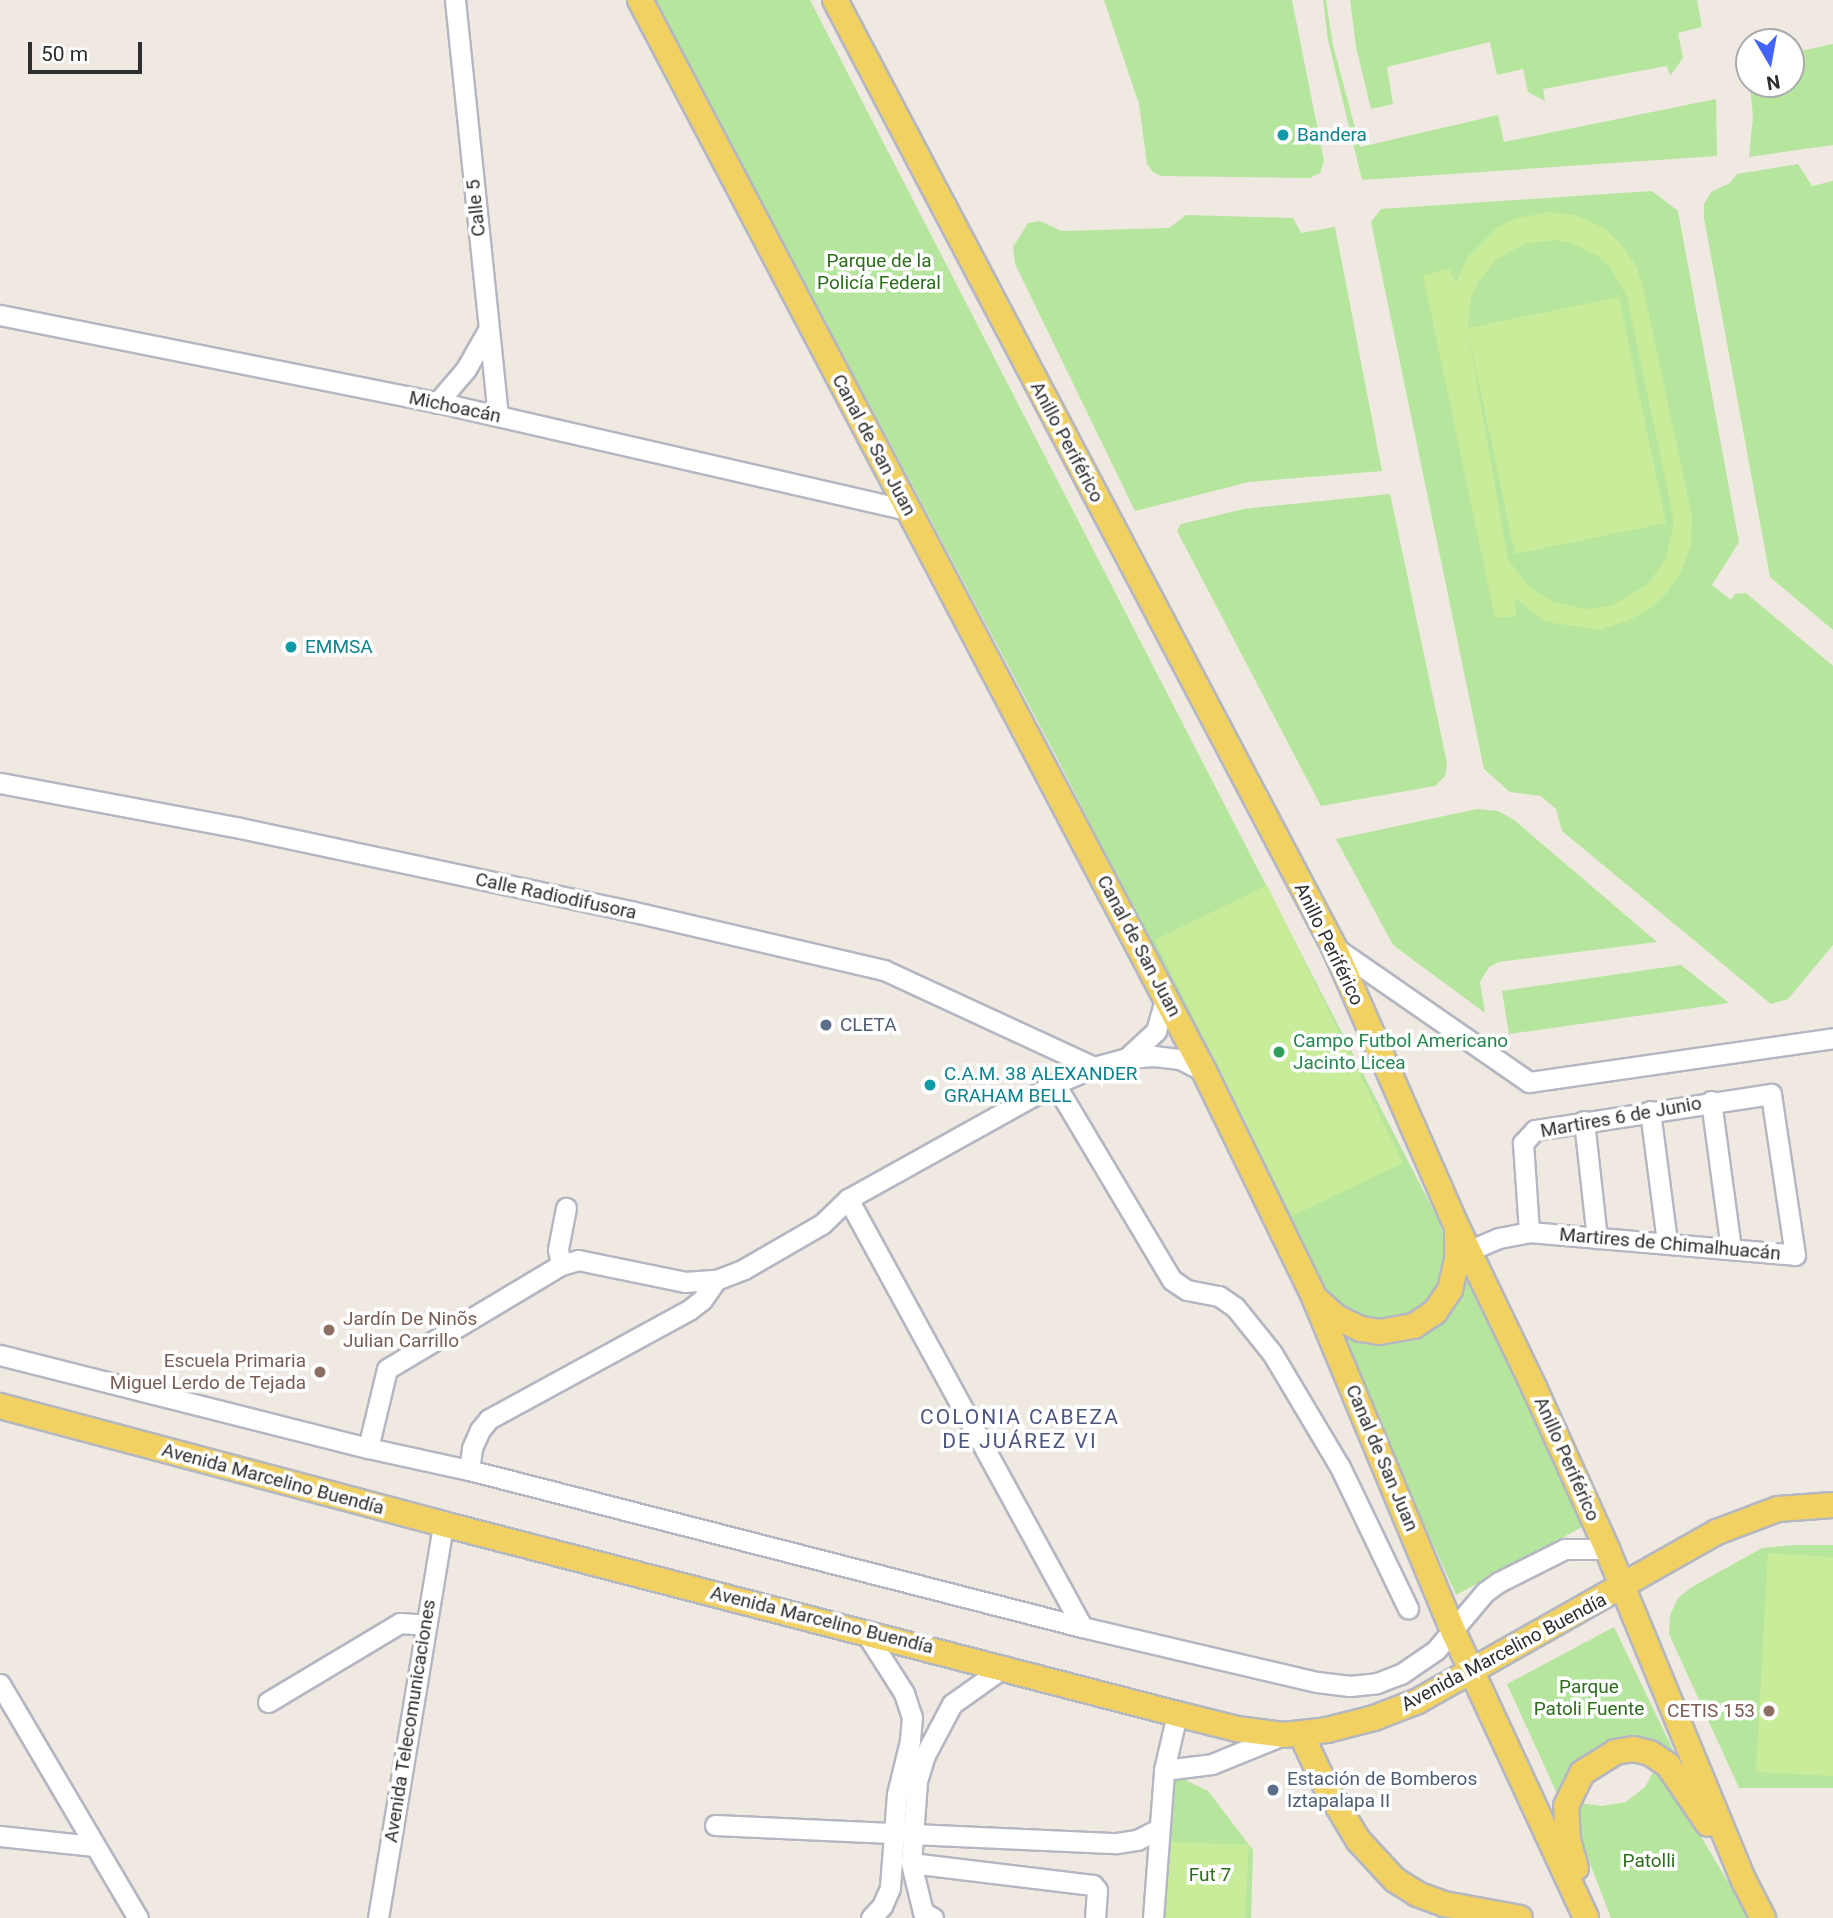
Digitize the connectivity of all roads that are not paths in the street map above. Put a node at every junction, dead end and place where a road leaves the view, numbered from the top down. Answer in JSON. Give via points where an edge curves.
{"nodes":[{"id":1,"x":455,"y":0,"type":"edge"},
{"id":2,"x":640,"y":0,"type":"edge"},
{"id":3,"x":835,"y":0,"type":"edge"},
{"id":4,"x":0,"y":315,"type":"edge"},
{"id":5,"x":488,"y":330,"type":"junction"},
{"id":6,"x":436,"y":403,"type":"junction"},
{"id":7,"x":498,"y":416,"type":"junction"},
{"id":8,"x":908,"y":510,"type":"junction"},
{"id":9,"x":0,"y":783,"type":"edge"},
{"id":10,"x":1334,"y":947,"type":"junction"},
{"id":11,"x":1166,"y":997,"type":"junction"},
{"id":12,"x":1833,"y":1038,"type":"edge"},
{"id":13,"x":1127,"y":1058,"type":"junction"},
{"id":14,"x":1094,"y":1067,"type":"junction"},
{"id":15,"x":1204,"y":1070,"type":"junction"},
{"id":16,"x":1055,"y":1084,"type":"junction"},
{"id":17,"x":1771,"y":1094,"type":"joint"},
{"id":18,"x":1711,"y":1101,"type":"junction"},
{"id":19,"x":1650,"y":1111,"type":"junction"},
{"id":20,"x":1584,"y":1121,"type":"junction"},
{"id":21,"x":848,"y":1199,"type":"junction"},
{"id":22,"x":566,"y":1208,"type":"dead end"},
{"id":23,"x":1457,"y":1227,"type":"junction"},
{"id":24,"x":1529,"y":1232,"type":"junction"},
{"id":25,"x":1597,"y":1238,"type":"junction"},
{"id":26,"x":1667,"y":1242,"type":"junction"},
{"id":27,"x":1731,"y":1248,"type":"junction"},
{"id":28,"x":1468,"y":1251,"type":"junction"},
{"id":29,"x":561,"y":1265,"type":"junction"},
{"id":30,"x":716,"y":1280,"type":"junction"},
{"id":31,"x":1314,"y":1297,"type":"junction"},
{"id":32,"x":0,"y":1355,"type":"edge"},
{"id":33,"x":0,"y":1406,"type":"edge"},
{"id":34,"x":368,"y":1448,"type":"junction"},
{"id":35,"x":468,"y":1470,"type":"junction"},
{"id":36,"x":1833,"y":1505,"type":"edge"},
{"id":37,"x":443,"y":1524,"type":"junction"},
{"id":38,"x":1607,"y":1549,"type":"junction"},
{"id":39,"x":1623,"y":1588,"type":"junction"},
{"id":40,"x":1408,"y":1608,"type":"dead end"},
{"id":41,"x":426,"y":1625,"type":"junction"},
{"id":42,"x":1082,"y":1627,"type":"junction"},
{"id":43,"x":1453,"y":1631,"type":"junction"},
{"id":44,"x":864,"y":1632,"type":"junction"},
{"id":45,"x":1004,"y":1667,"type":"junction"},
{"id":46,"x":1472,"y":1673,"type":"junction"},
{"id":47,"x":0,"y":1684,"type":"edge"},
{"id":48,"x":268,"y":1702,"type":"dead end"},
{"id":49,"x":1177,"y":1714,"type":"junction"},
{"id":50,"x":1293,"y":1734,"type":"junction"},
{"id":51,"x":1164,"y":1770,"type":"junction"},
{"id":52,"x":715,"y":1825,"type":"dead end"},
{"id":53,"x":1157,"y":1830,"type":"junction"},
{"id":54,"x":904,"y":1833,"type":"junction"},
{"id":55,"x":0,"y":1836,"type":"edge"},
{"id":56,"x":94,"y":1846,"type":"junction"},
{"id":57,"x":911,"y":1863,"type":"junction"},
{"id":58,"x":1744,"y":1881,"type":"junction"},
{"id":59,"x":138,"y":1918,"type":"edge"},
{"id":60,"x":378,"y":1918,"type":"edge"},
{"id":61,"x":871,"y":1918,"type":"edge"},
{"id":62,"x":933,"y":1918,"type":"edge"},
{"id":63,"x":1095,"y":1918,"type":"edge"},
{"id":64,"x":1153,"y":1918,"type":"edge"},
{"id":65,"x":1520,"y":1918,"type":"edge"},
{"id":66,"x":1588,"y":1918,"type":"edge"},
{"id":67,"x":1763,"y":1918,"type":"edge"}],
"edges":[{"from":1,"to":5,"type":"street","name":"Calle 5"},
{"from":2,"to":8,"type":"main road","name":"Canal de San Juan"},
{"from":3,"to":10,"type":"main road","name":"Anillo Periférico"},
{"from":4,"to":6,"type":"street","name":"Michoacán"},
{"from":5,"to":6,"type":"street","via":[[466,369]]},
{"from":5,"to":7,"type":"street","name":"Calle 5"},
{"from":6,"to":7,"type":"street","name":"Michoacán"},
{"from":7,"to":8,"type":"street","name":"Michoacán"},
{"from":8,"to":11,"type":"main road","name":"Canal de San Juan"},
{"from":9,"to":14,"type":"street","name":"Calle Radiodifusora","via":[[253,831],[884,970]]},
{"from":10,"to":12,"type":"street","via":[[1529,1082]]},
{"from":10,"to":23,"type":"main road","name":"Anillo Periférico"},
{"from":11,"to":13,"type":"street","via":[[1156,1031]]},
{"from":11,"to":15,"type":"main road","name":"Canal de San Juan"},
{"from":13,"to":14,"type":"street"},
{"from":13,"to":15,"type":"street","via":[[1170,1056]]},
{"from":14,"to":16,"type":"street"},
{"from":15,"to":31,"type":"main road","name":"Canal de San Juan"},
{"from":16,"to":21,"type":"street"},
{"from":16,"to":40,"type":"street","via":[[1172,1280],[1187,1290],[1219,1296],[1235,1307],[1272,1353],[1340,1467]]},
{"from":17,"to":18,"type":"street","name":"Martires 6 de Junio"},
{"from":17,"to":27,"type":"street","name":"Martires de Chimalhuacán","via":[[1796,1255]]},
{"from":18,"to":19,"type":"street","name":"Martires 6 de Junio"},
{"from":18,"to":27,"type":"street"},
{"from":19,"to":20,"type":"street","name":"Martires 6 de Junio"},
{"from":19,"to":26,"type":"street"},
{"from":20,"to":24,"type":"street","name":"Martires 6 de Junio","via":[[1535,1130],[1523,1143]]},
{"from":20,"to":25,"type":"street"},
{"from":21,"to":30,"type":"street","via":[[822,1224]]},
{"from":21,"to":42,"type":"street"},
{"from":22,"to":29,"type":"street","via":[[558,1249]]},
{"from":23,"to":28,"type":"main road","name":"Anillo Periférico"},
{"from":23,"to":31,"type":"main road","via":[[1457,1260],[1450,1290],[1435,1312],[1414,1326],[1379,1332],[1361,1329],[1336,1317]]},
{"from":24,"to":25,"type":"street","name":"Martires de Chimalhuacán"},
{"from":24,"to":28,"type":"street","name":"Martires de Chimalhuacán"},
{"from":25,"to":26,"type":"street","name":"Martires de Chimalhuacán"},
{"from":26,"to":27,"type":"street","name":"Martires de Chimalhuacán"},
{"from":28,"to":38,"type":"main road","name":"Anillo Periférico"},
{"from":29,"to":30,"type":"street","via":[[578,1260],[685,1282]]},
{"from":29,"to":34,"type":"street","via":[[387,1369]]},
{"from":30,"to":35,"type":"street","via":[[689,1310],[489,1419],[472,1448]]},
{"from":31,"to":43,"type":"main road","name":"Canal de San Juan"},
{"from":32,"to":34,"type":"street","name":"Avenida Marcelino Buendía"},
{"from":33,"to":37,"type":"main road","name":"Avenida Marcelino Buendía"},
{"from":34,"to":35,"type":"street","name":"Avenida Marcelino Buendía"},
{"from":35,"to":42,"type":"street","name":"Avenida Marcelino Buendía"},
{"from":36,"to":39,"type":"main road","name":"Avenida Marcelino Buendía","via":[[1778,1509],[1717,1532]]},
{"from":37,"to":41,"type":"street","name":"Avenida Telecomunicaciones"},
{"from":37,"to":44,"type":"main road","name":"Avenida Marcelino Buendía"},
{"from":38,"to":39,"type":"main road","name":"Anillo Periférico"},
{"from":38,"to":43,"type":"street","name":"Avenida Marcelino Buendía","via":[[1564,1549],[1547,1555],[1485,1592]]},
{"from":39,"to":46,"type":"main road","name":"Avenida Marcelino Buendía"},
{"from":39,"to":58,"type":"main road","name":"Anillo Periférico"},
{"from":41,"to":48,"type":"street","via":[[400,1623]]},
{"from":41,"to":60,"type":"street","name":"Avenida Telecomunicaciones"},
{"from":42,"to":43,"type":"street","name":"Avenida Marcelino Buendía","via":[[1350,1686],[1401,1674]]},
{"from":43,"to":46,"type":"main road","name":"Canal de San Juan"},
{"from":44,"to":45,"type":"main road","name":"Avenida Marcelino Buendía"},
{"from":44,"to":54,"type":"street","via":[[904,1693],[912,1717],[897,1794]]},
{"from":45,"to":49,"type":"main road","name":"Avenida Marcelino Buendía"},
{"from":45,"to":54,"type":"street","via":[[952,1704],[925,1755]]},
{"from":46,"to":50,"type":"main road","name":"Avenida Marcelino Buendía","via":[[1374,1718]]},
{"from":46,"to":66,"type":"main road","name":"Canal de San Juan"},
{"from":47,"to":56,"type":"street"},
{"from":49,"to":50,"type":"main road","name":"Avenida Marcelino Buendía","via":[[1237,1729]]},
{"from":49,"to":51,"type":"street"},
{"from":50,"to":51,"type":"street","via":[[1212,1763]]},
{"from":50,"to":65,"type":"main road","via":[[1358,1840],[1395,1880],[1444,1904]]},
{"from":51,"to":53,"type":"street"},
{"from":52,"to":54,"type":"street"},
{"from":53,"to":54,"type":"street","via":[[1117,1843]]},
{"from":53,"to":64,"type":"street"},
{"from":54,"to":57,"type":"street"},
{"from":54,"to":61,"type":"street","via":[[890,1888]]},
{"from":55,"to":56,"type":"street"},
{"from":56,"to":59,"type":"street"},
{"from":57,"to":62,"type":"street","via":[[923,1912]]},
{"from":57,"to":63,"type":"street","via":[[1093,1885],[1097,1890]]},
{"from":58,"to":66,"type":"main road","via":[[1668,1765],[1642,1751],[1615,1752],[1581,1773],[1566,1806],[1567,1840]]},
{"from":58,"to":67,"type":"main road","name":"Anillo Periférico"}]}
